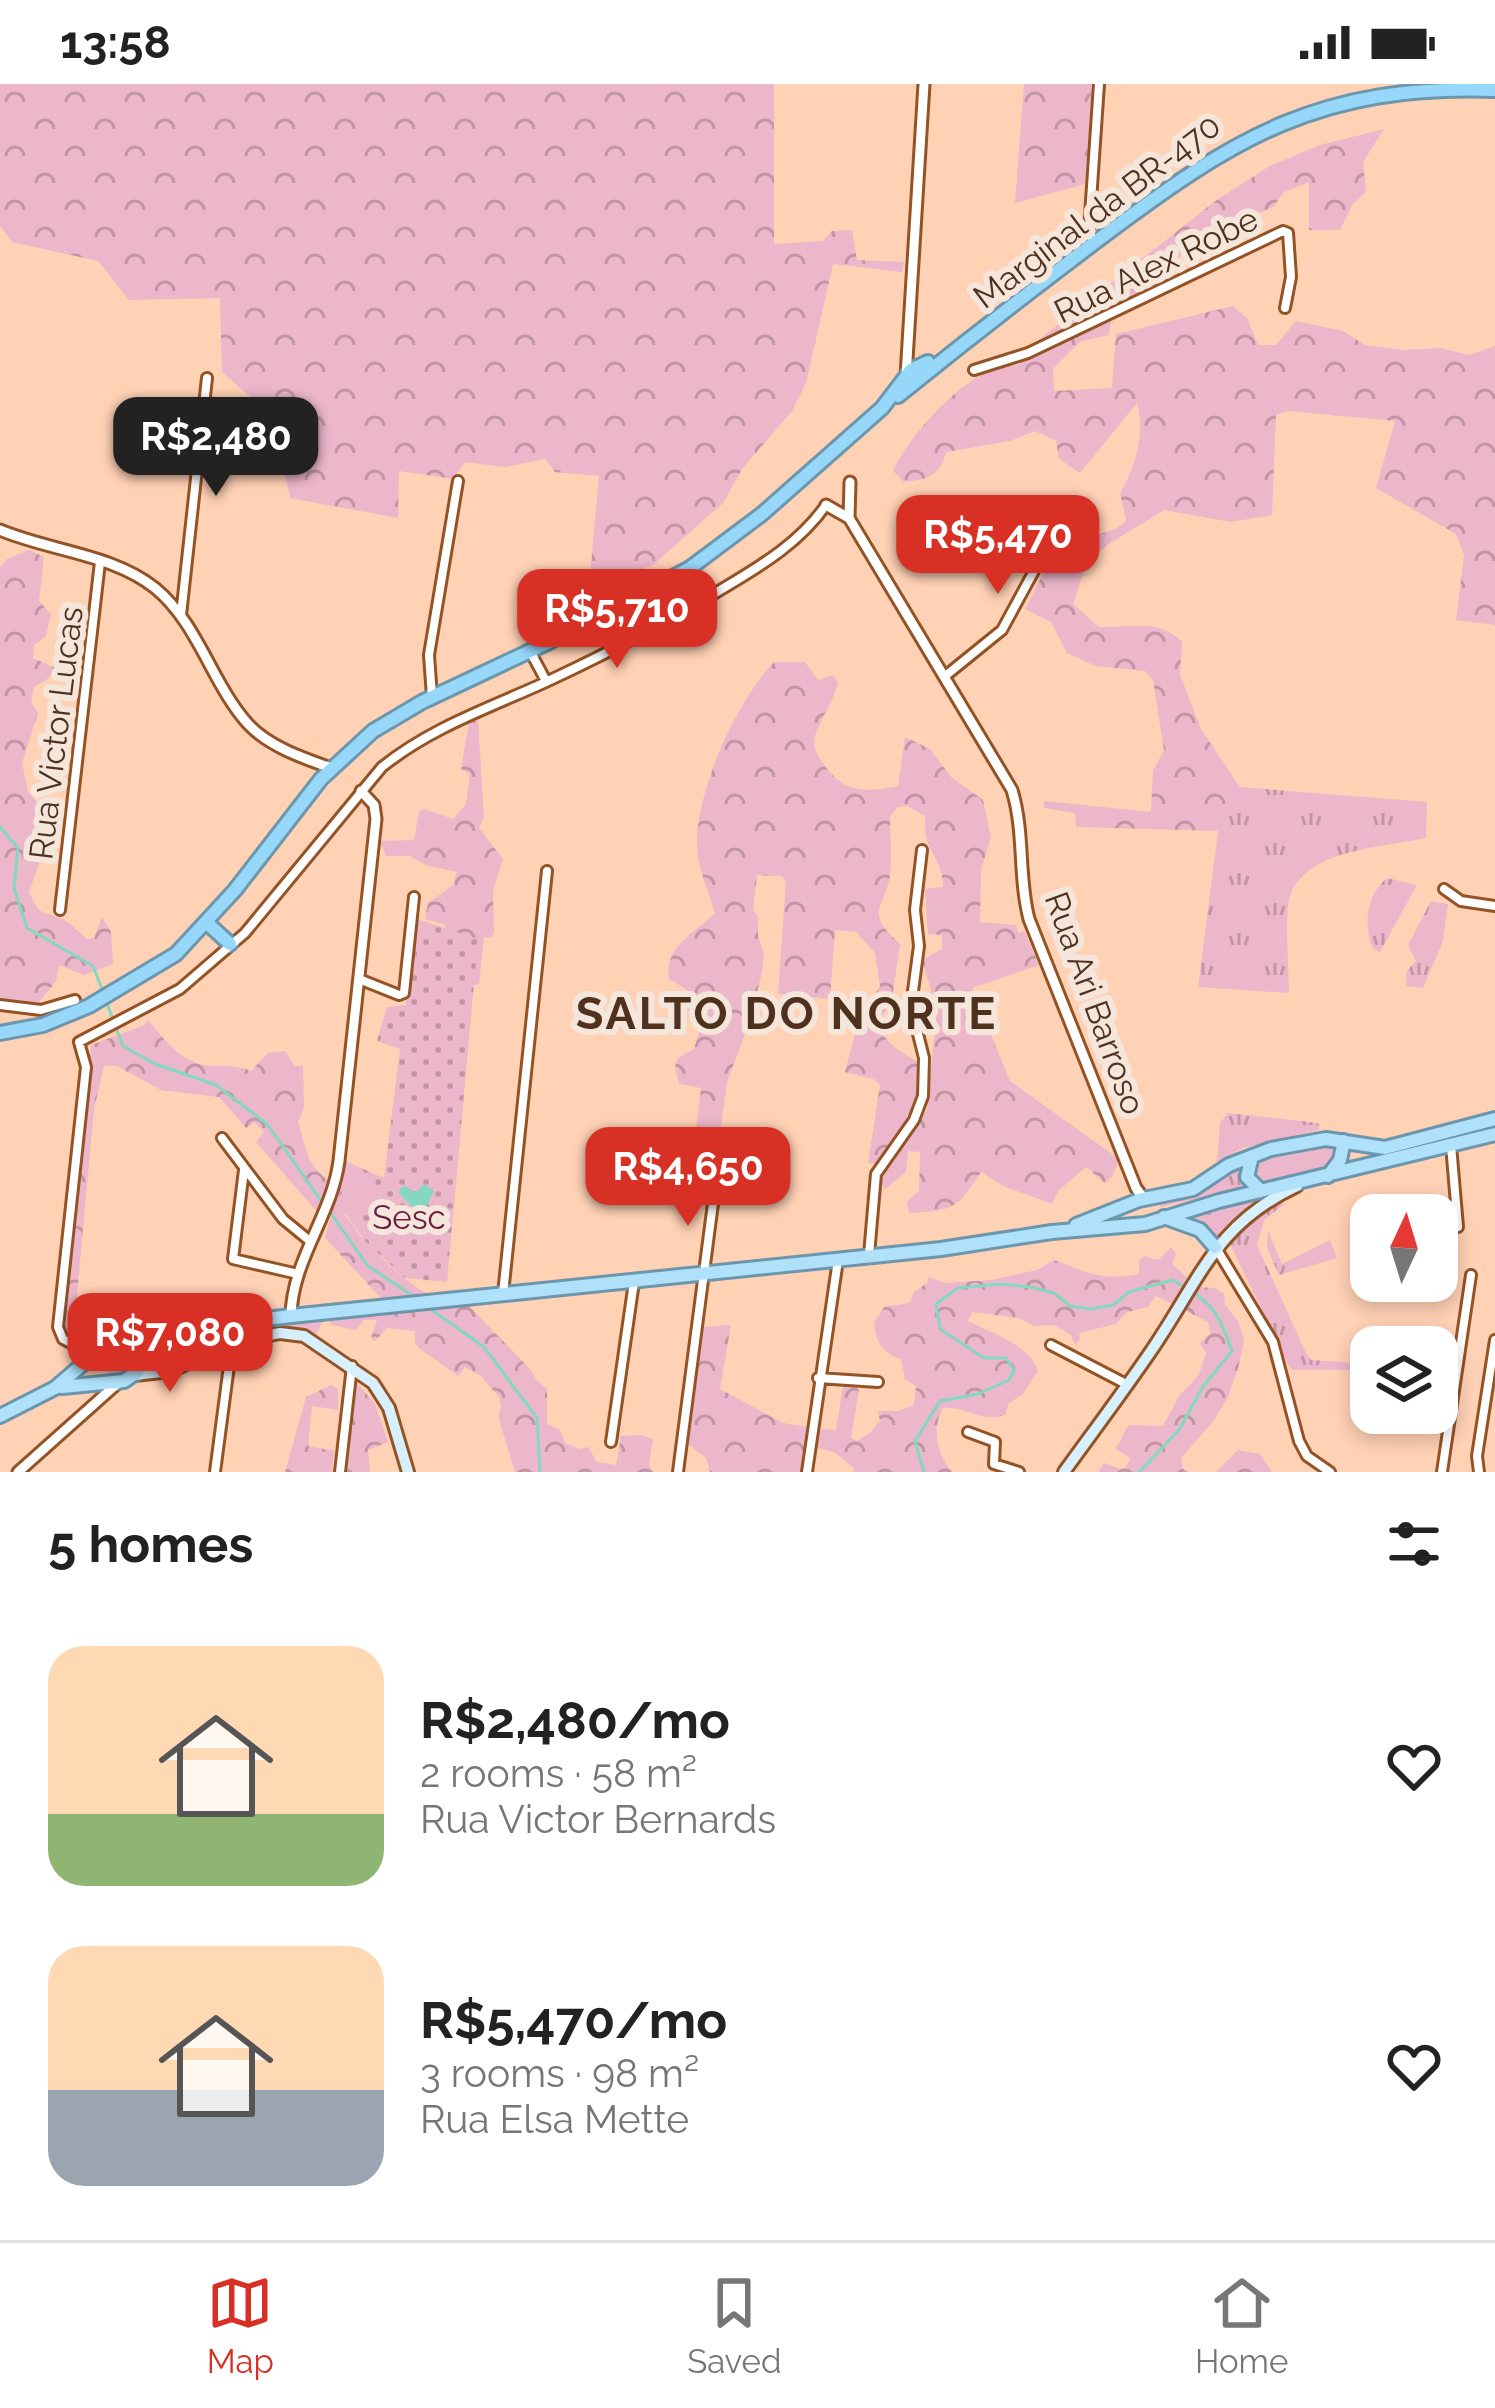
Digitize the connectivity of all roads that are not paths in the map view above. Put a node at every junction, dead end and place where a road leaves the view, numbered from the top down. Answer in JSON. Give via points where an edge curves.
{"nodes":[{"id":1,"x":924,"y":84,"type":"edge"},
{"id":2,"x":1099,"y":84,"type":"edge"},
{"id":3,"x":1495,"y":90,"type":"edge"},
{"id":4,"x":1094,"y":243,"type":"junction"},
{"id":5,"x":1285,"y":308,"type":"dead end"},
{"id":6,"x":910,"y":343,"type":"junction"},
{"id":7,"x":948,"y":357,"type":"junction"},
{"id":8,"x":928,"y":362,"type":"junction"},
{"id":9,"x":974,"y":370,"type":"dead end"},
{"id":10,"x":905,"y":376,"type":"junction"},
{"id":11,"x":207,"y":378,"type":"dead end"},
{"id":12,"x":883,"y":408,"type":"junction"},
{"id":13,"x":458,"y":481,"type":"dead end"},
{"id":14,"x":850,"y":482,"type":"dead end"},
{"id":15,"x":826,"y":505,"type":"joint"},
{"id":16,"x":849,"y":518,"type":"junction"},
{"id":17,"x":1060,"y":524,"type":"dead end"},
{"id":18,"x":0,"y":530,"type":"edge"},
{"id":19,"x":100,"y":562,"type":"junction"},
{"id":20,"x":181,"y":615,"type":"junction"},
{"id":21,"x":530,"y":651,"type":"junction"},
{"id":22,"x":944,"y":677,"type":"junction"},
{"id":23,"x":546,"y":682,"type":"junction"},
{"id":24,"x":432,"y":697,"type":"junction"},
{"id":25,"x":331,"y":768,"type":"junction"},
{"id":26,"x":361,"y":791,"type":"junction"},
{"id":27,"x":922,"y":850,"type":"dead end"},
{"id":28,"x":547,"y":871,"type":"dead end"},
{"id":29,"x":1444,"y":889,"type":"dead end"},
{"id":30,"x":414,"y":897,"type":"dead end"},
{"id":31,"x":1495,"y":906,"type":"edge"},
{"id":32,"x":60,"y":910,"type":"dead end"},
{"id":33,"x":206,"y":922,"type":"junction"},
{"id":34,"x":230,"y":944,"type":"junction"},
{"id":35,"x":359,"y":979,"type":"junction"},
{"id":36,"x":82,"y":1003,"type":"junction"},
{"id":37,"x":0,"y":1005,"type":"edge"},
{"id":38,"x":0,"y":1033,"type":"edge"},
{"id":39,"x":1495,"y":1119,"type":"edge"},
{"id":40,"x":1495,"y":1134,"type":"edge"},
{"id":41,"x":223,"y":1138,"type":"dead end"},
{"id":42,"x":1344,"y":1141,"type":"junction"},
{"id":43,"x":1451,"y":1143,"type":"junction"},
{"id":44,"x":1252,"y":1154,"type":"junction"},
{"id":45,"x":244,"y":1170,"type":"junction"},
{"id":46,"x":1328,"y":1177,"type":"junction"},
{"id":47,"x":1309,"y":1181,"type":"junction"},
{"id":48,"x":716,"y":1188,"type":"dead end"},
{"id":49,"x":1262,"y":1191,"type":"junction"},
{"id":50,"x":1455,"y":1194,"type":"edge"},
{"id":51,"x":1140,"y":1199,"type":"junction"},
{"id":52,"x":1159,"y":1217,"type":"junction"},
{"id":53,"x":1140,"y":1224,"type":"junction"},
{"id":54,"x":1052,"y":1232,"type":"junction"},
{"id":55,"x":311,"y":1242,"type":"junction"},
{"id":56,"x":1215,"y":1247,"type":"junction"},
{"id":57,"x":869,"y":1257,"type":"junction"},
{"id":58,"x":838,"y":1260,"type":"junction"},
{"id":59,"x":298,"y":1274,"type":"junction"},
{"id":60,"x":704,"y":1274,"type":"junction"},
{"id":61,"x":1472,"y":1275,"type":"dead end"},
{"id":62,"x":634,"y":1282,"type":"junction"},
{"id":63,"x":503,"y":1295,"type":"junction"},
{"id":64,"x":291,"y":1316,"type":"junction"},
{"id":65,"x":258,"y":1320,"type":"junction"},
{"id":66,"x":1495,"y":1340,"type":"edge"},
{"id":67,"x":131,"y":1341,"type":"junction"},
{"id":68,"x":232,"y":1342,"type":"junction"},
{"id":69,"x":73,"y":1344,"type":"junction"},
{"id":70,"x":1051,"y":1345,"type":"dead end"},
{"id":71,"x":98,"y":1352,"type":"junction"},
{"id":72,"x":143,"y":1361,"type":"junction"},
{"id":73,"x":188,"y":1362,"type":"junction"},
{"id":74,"x":352,"y":1366,"type":"junction"},
{"id":75,"x":134,"y":1375,"type":"junction"},
{"id":76,"x":818,"y":1378,"type":"junction"},
{"id":77,"x":878,"y":1382,"type":"dead end"},
{"id":78,"x":110,"y":1384,"type":"junction"},
{"id":79,"x":1127,"y":1385,"type":"junction"},
{"id":80,"x":55,"y":1388,"type":"junction"},
{"id":81,"x":0,"y":1416,"type":"edge"},
{"id":82,"x":968,"y":1432,"type":"dead end"},
{"id":83,"x":611,"y":1442,"type":"dead end"},
{"id":84,"x":18,"y":1472,"type":"edge"},
{"id":85,"x":215,"y":1472,"type":"edge"},
{"id":86,"x":340,"y":1472,"type":"edge"},
{"id":87,"x":408,"y":1472,"type":"edge"},
{"id":88,"x":678,"y":1472,"type":"edge"},
{"id":89,"x":807,"y":1472,"type":"edge"},
{"id":90,"x":1019,"y":1472,"type":"edge"},
{"id":91,"x":1064,"y":1472,"type":"edge"},
{"id":92,"x":1330,"y":1472,"type":"edge"},
{"id":93,"x":1442,"y":1472,"type":"edge"},
{"id":94,"x":1479,"y":1472,"type":"edge"}],
"edges":[{"from":1,"to":6,"type":"street"},
{"from":2,"to":4,"type":"street"},
{"from":3,"to":4,"type":"highway","name":"Marginal da BR-470","via":[[1412,87],[1292,113],[1213,154]]},
{"from":4,"to":7,"type":"highway","name":"Marginal da BR-470"},
{"from":5,"to":9,"type":"street","name":"Rua Alex Robe","via":[[1291,277],[1282,231],[1028,353]]},
{"from":6,"to":8,"type":"street"},
{"from":6,"to":10,"type":"street"},
{"from":7,"to":8,"type":"street","name":"Marginal da BR-470"},
{"from":7,"to":12,"type":"highway","name":"Marginal da BR-470"},
{"from":8,"to":10,"type":"highway"},
{"from":10,"to":12,"type":"highway"},
{"from":11,"to":20,"type":"street"},
{"from":12,"to":21,"type":"highway","name":"Marginal da BR-470","via":[[704,559]]},
{"from":13,"to":24,"type":"street","via":[[429,655]]},
{"from":14,"to":16,"type":"street"},
{"from":15,"to":16,"type":"street","name":"Rua Ari Barroso"},
{"from":15,"to":23,"type":"street","via":[[811,528],[764,563]]},
{"from":16,"to":22,"type":"street","name":"Rua Ari Barroso"},
{"from":17,"to":22,"type":"street","via":[[1002,630]]},
{"from":18,"to":19,"type":"street"},
{"from":19,"to":20,"type":"street","via":[[139,576]]},
{"from":19,"to":32,"type":"street","name":"Rua Victor Lucas"},
{"from":20,"to":25,"type":"street","via":[[246,722]]},
{"from":21,"to":23,"type":"street"},
{"from":21,"to":24,"type":"highway","name":"Marginal da BR-470"},
{"from":22,"to":51,"type":"street","name":"Rua Ari Barroso","via":[[1012,790],[1029,919]]},
{"from":23,"to":26,"type":"street","via":[[429,733]]},
{"from":24,"to":25,"type":"highway","name":"Marginal da BR-470","via":[[373,731]]},
{"from":25,"to":33,"type":"highway","name":"Marginal da BR-470"},
{"from":26,"to":34,"type":"street"},
{"from":26,"to":35,"type":"street","via":[[376,819]]},
{"from":27,"to":57,"type":"street","via":[[911,1006],[924,1058],[923,1096],[876,1174]]},
{"from":28,"to":63,"type":"street"},
{"from":29,"to":31,"type":"street","via":[[1461,901]]},
{"from":30,"to":35,"type":"street","via":[[404,993]]},
{"from":33,"to":34,"type":"highway"},
{"from":33,"to":36,"type":"highway","name":"Marginal da BR-470","via":[[176,954]]},
{"from":34,"to":69,"type":"street","via":[[180,989],[78,1046],[86,1067],[58,1327]]},
{"from":35,"to":55,"type":"street","via":[[333,1192]]},
{"from":36,"to":37,"type":"street"},
{"from":36,"to":38,"type":"highway","name":"Marginal da BR-470","via":[[43,1025]]},
{"from":39,"to":42,"type":"main road","via":[[1385,1148]]},
{"from":40,"to":43,"type":"main road"},
{"from":41,"to":45,"type":"street"},
{"from":42,"to":44,"type":"main road"},
{"from":42,"to":46,"type":"main road"},
{"from":43,"to":46,"type":"main road"},
{"from":43,"to":50,"type":"street"},
{"from":44,"to":49,"type":"main road","via":[[1247,1177]]},
{"from":44,"to":51,"type":"main road","via":[[1193,1189]]},
{"from":45,"to":55,"type":"street"},
{"from":45,"to":59,"type":"street","via":[[232,1258]]},
{"from":46,"to":47,"type":"main road"},
{"from":47,"to":49,"type":"main road"},
{"from":47,"to":56,"type":"main road","via":[[1260,1206]]},
{"from":48,"to":60,"type":"street"},
{"from":49,"to":52,"type":"main road"},
{"from":51,"to":52,"type":"main road"},
{"from":51,"to":53,"type":"main road","via":[[1132,1218]]},
{"from":51,"to":54,"type":"main road"},
{"from":52,"to":53,"type":"main road"},
{"from":52,"to":56,"type":"main road","via":[[1200,1230]]},
{"from":53,"to":54,"type":"main road"},
{"from":54,"to":57,"type":"main road"},
{"from":55,"to":59,"type":"street"},
{"from":56,"to":79,"type":"main road"},
{"from":56,"to":92,"type":"street","via":[[1273,1342],[1299,1441]]},
{"from":57,"to":58,"type":"main road"},
{"from":58,"to":60,"type":"main road"},
{"from":58,"to":76,"type":"street"},
{"from":59,"to":64,"type":"street"},
{"from":60,"to":62,"type":"main road"},
{"from":60,"to":88,"type":"street"},
{"from":61,"to":93,"type":"street"},
{"from":62,"to":63,"type":"main road"},
{"from":62,"to":83,"type":"street"},
{"from":63,"to":64,"type":"main road"},
{"from":64,"to":65,"type":"main road"},
{"from":65,"to":67,"type":"main road"},
{"from":65,"to":72,"type":"main road","via":[[172,1344]]},
{"from":66,"to":94,"type":"street"},
{"from":67,"to":71,"type":"main road","via":[[117,1339]]},
{"from":67,"to":72,"type":"main road"},
{"from":68,"to":73,"type":"main road"},
{"from":68,"to":74,"type":"main road","via":[[292,1334]]},
{"from":68,"to":85,"type":"street"},
{"from":69,"to":71,"type":"street"},
{"from":69,"to":71,"type":"street"},
{"from":70,"to":79,"type":"street"},
{"from":71,"to":78,"type":"main road","via":[[94,1366]]},
{"from":71,"to":80,"type":"main road"},
{"from":72,"to":73,"type":"main road"},
{"from":72,"to":75,"type":"main road"},
{"from":73,"to":75,"type":"main road"},
{"from":74,"to":86,"type":"street"},
{"from":74,"to":87,"type":"main road","via":[[384,1398]]},
{"from":75,"to":78,"type":"main road"},
{"from":76,"to":77,"type":"street"},
{"from":76,"to":89,"type":"street"},
{"from":78,"to":80,"type":"main road"},
{"from":78,"to":84,"type":"street"},
{"from":79,"to":91,"type":"main road"},
{"from":80,"to":81,"type":"main road"},
{"from":82,"to":90,"type":"street","via":[[995,1442],[994,1463]]}]}
